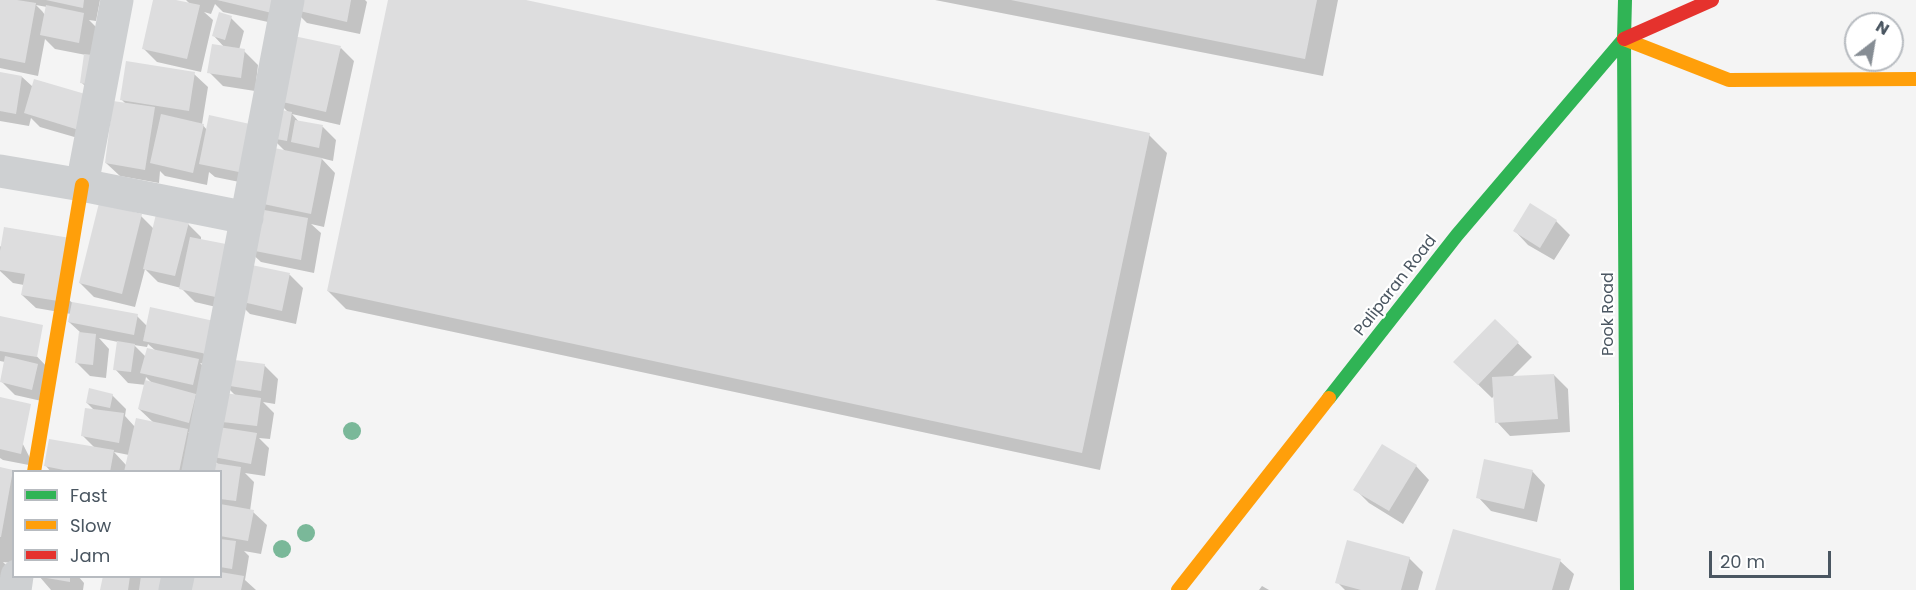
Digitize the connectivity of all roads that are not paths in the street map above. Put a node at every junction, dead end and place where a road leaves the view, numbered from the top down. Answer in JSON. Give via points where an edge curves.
{"nodes":[{"id":1,"x":117,"y":0,"type":"edge"},
{"id":2,"x":288,"y":0,"type":"edge"},
{"id":3,"x":1625,"y":0,"type":"edge"},
{"id":4,"x":1712,"y":0,"type":"edge"},
{"id":5,"x":1624,"y":39,"type":"junction"},
{"id":6,"x":1916,"y":79,"type":"edge"},
{"id":7,"x":0,"y":171,"type":"edge"},
{"id":8,"x":82,"y":185,"type":"junction"},
{"id":9,"x":247,"y":218,"type":"junction"},
{"id":10,"x":34,"y":470,"type":"edge"},
{"id":11,"x":198,"y":470,"type":"edge"},
{"id":12,"x":1178,"y":590,"type":"edge"},
{"id":13,"x":1627,"y":590,"type":"edge"}],
"edges":[{"from":1,"to":8,"type":"street"},
{"from":2,"to":9,"type":"street"},
{"from":3,"to":5,"type":"street"},
{"from":4,"to":5,"type":"street"},
{"from":5,"to":6,"type":"street","via":[[1729,80]]},
{"from":5,"to":12,"type":"street","name":"Paliparan Road","via":[[1457,235]]},
{"from":5,"to":13,"type":"street","name":"Pook Road"},
{"from":7,"to":8,"type":"street"},
{"from":8,"to":9,"type":"street"},
{"from":8,"to":10,"type":"street"},
{"from":9,"to":11,"type":"street"}]}
